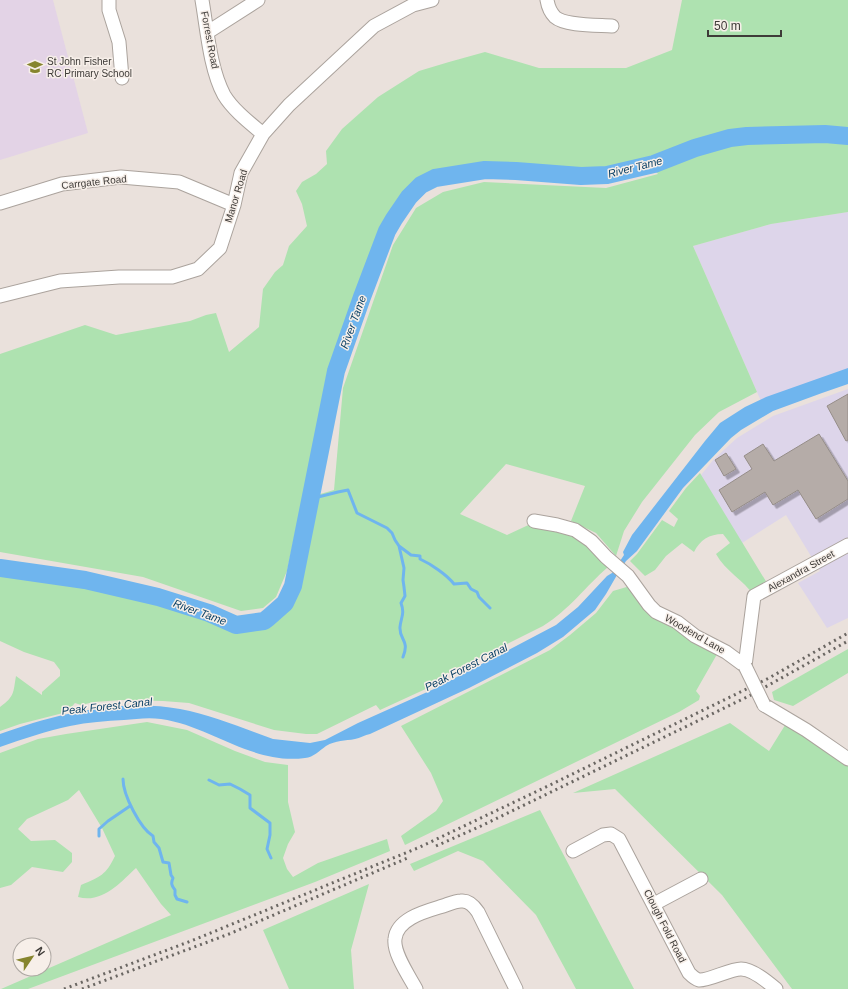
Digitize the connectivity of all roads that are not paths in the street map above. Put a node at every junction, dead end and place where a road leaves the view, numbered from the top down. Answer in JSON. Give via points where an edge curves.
{"nodes":[{"id":1,"x":109,"y":0,"type":"edge"},
{"id":2,"x":202,"y":0,"type":"edge"},
{"id":3,"x":258,"y":0,"type":"edge"},
{"id":4,"x":432,"y":0,"type":"edge"},
{"id":5,"x":547,"y":0,"type":"edge"},
{"id":6,"x":612,"y":26,"type":"dead end"},
{"id":7,"x":208,"y":32,"type":"junction"},
{"id":8,"x":122,"y":78,"type":"dead end"},
{"id":9,"x":263,"y":134,"type":"junction"},
{"id":10,"x":0,"y":203,"type":"edge"},
{"id":11,"x":234,"y":205,"type":"junction"},
{"id":12,"x":0,"y":296,"type":"edge"},
{"id":13,"x":534,"y":521,"type":"dead end"},
{"id":14,"x":848,"y":545,"type":"edge"},
{"id":15,"x":745,"y":666,"type":"junction"},
{"id":16,"x":848,"y":759,"type":"edge"},
{"id":17,"x":573,"y":851,"type":"dead end"},
{"id":18,"x":700,"y":879,"type":"dead end"},
{"id":19,"x":654,"y":904,"type":"junction"},
{"id":20,"x":416,"y":989,"type":"edge"},
{"id":21,"x":516,"y":989,"type":"edge"},
{"id":22,"x":776,"y":989,"type":"edge"}],
"edges":[{"from":1,"to":8,"type":"street","via":[[109,10],[119,42]]},
{"from":2,"to":7,"type":"street","name":"Forrest Road"},
{"from":3,"to":7,"type":"street"},
{"from":4,"to":9,"type":"street","name":"Manor Road","via":[[413,5],[374,26],[289,105]]},
{"from":5,"to":6,"type":"street","via":[[548,8],[561,20]]},
{"from":7,"to":9,"type":"street","name":"Forrest Road","via":[[214,68],[225,96],[243,117]]},
{"from":9,"to":11,"type":"street","name":"Manor Road","via":[[241,173]]},
{"from":10,"to":11,"type":"street","name":"Carrgate Road","via":[[62,184],[121,178],[178,182]]},
{"from":11,"to":12,"type":"street","name":"Manor Road","via":[[220,248],[198,269],[172,277],[60,280]]},
{"from":13,"to":15,"type":"street","name":"Woodend Lane","via":[[575,530],[591,541],[628,576],[656,612],[677,622]]},
{"from":14,"to":15,"type":"street","name":"Alexandra Street","via":[[754,596]]},
{"from":15,"to":16,"type":"street","name":"Woodend Lane","bridge":true,"via":[[764,705]]},
{"from":17,"to":19,"type":"street","name":"Clough Fold Road","via":[[602,835],[615,836]]},
{"from":18,"to":19,"type":"street"},
{"from":19,"to":22,"type":"street","name":"Clough Fold Road","via":[[689,973],[694,978],[701,980],[742,969],[750,971]]},
{"from":20,"to":21,"type":"street","via":[[394,946],[396,932],[408,920],[461,900],[469,902],[478,912]]}]}
